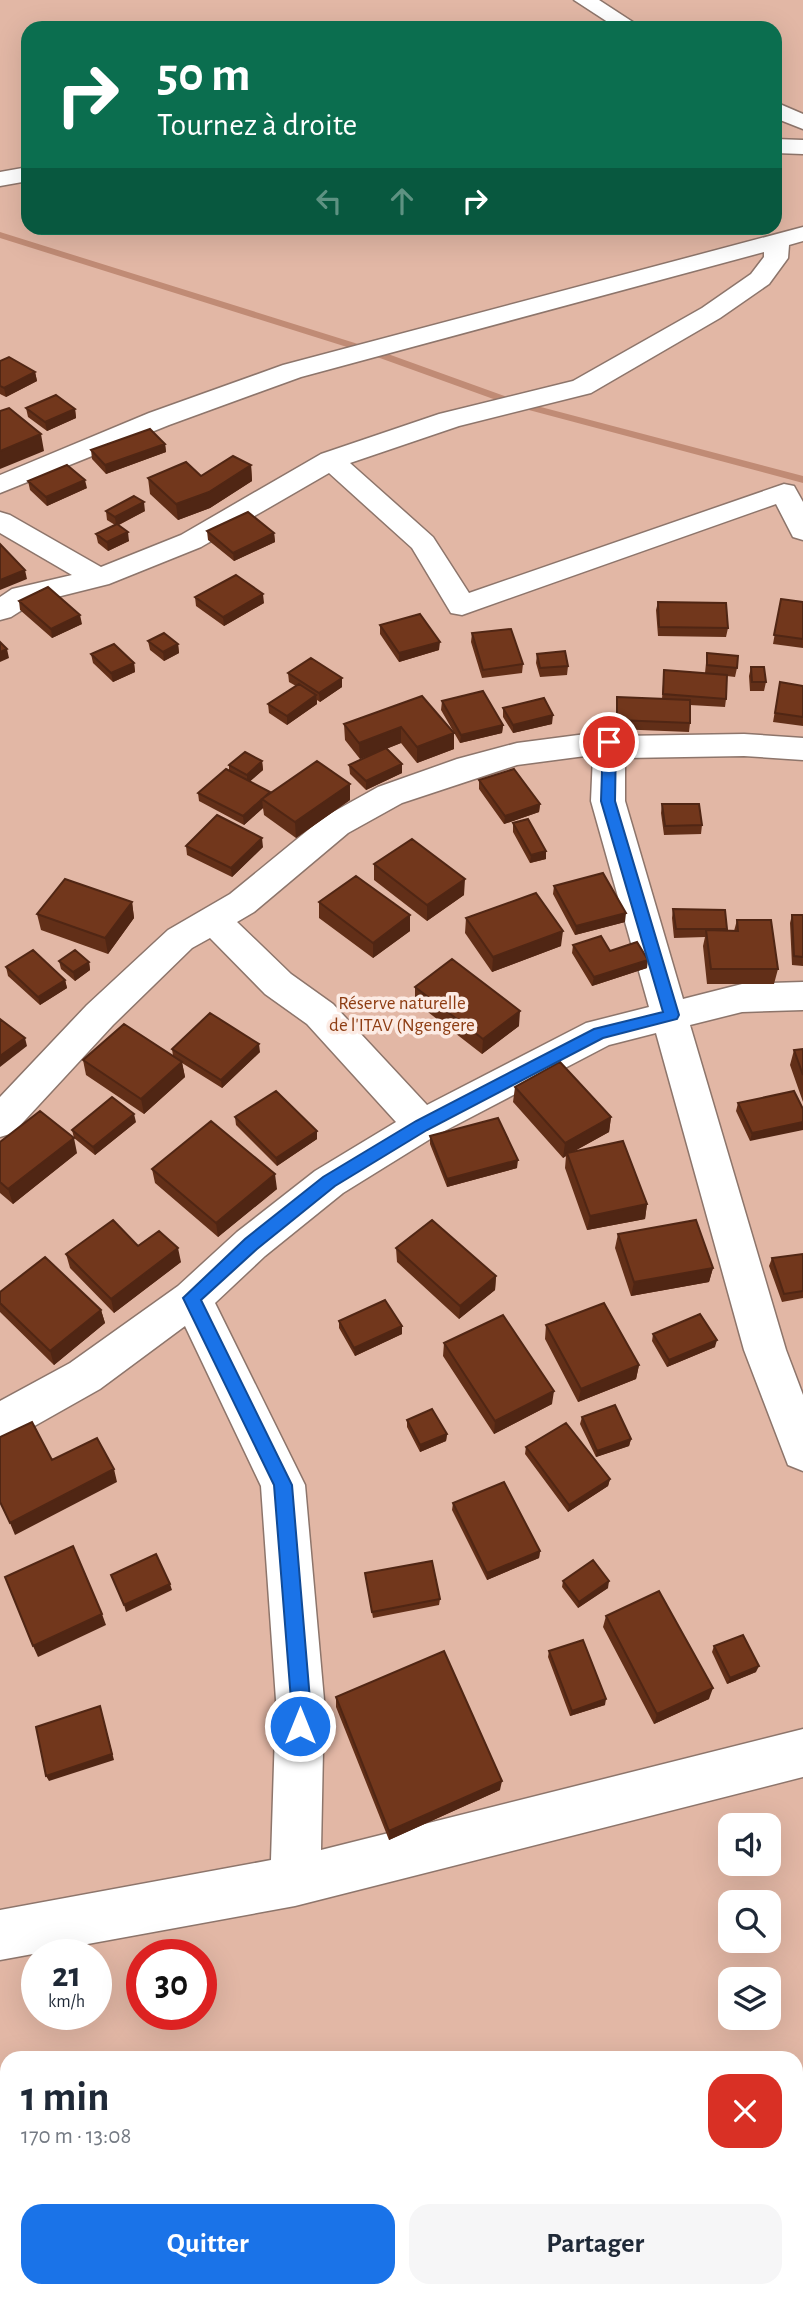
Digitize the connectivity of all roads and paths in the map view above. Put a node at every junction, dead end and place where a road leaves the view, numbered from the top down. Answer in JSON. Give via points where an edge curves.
{"nodes":[{"id":1,"x":584,"y":0,"type":"edge"},
{"id":2,"x":620,"y":21,"type":"edge"},
{"id":3,"x":782,"y":112,"type":"edge"},
{"id":4,"x":803,"y":122,"type":"edge"},
{"id":5,"x":782,"y":146,"type":"edge"},
{"id":6,"x":803,"y":147,"type":"edge"},
{"id":7,"x":21,"y":175,"type":"edge"},
{"id":8,"x":0,"y":179,"type":"edge"},
{"id":9,"x":803,"y":234,"type":"edge"},
{"id":10,"x":777,"y":241,"type":"junction"},
{"id":11,"x":331,"y":460,"type":"junction"},
{"id":12,"x":0,"y":485,"type":"edge"},
{"id":13,"x":794,"y":491,"type":"edge"},
{"id":14,"x":0,"y":521,"type":"edge"},
{"id":15,"x":803,"y":531,"type":"edge"},
{"id":16,"x":99,"y":578,"type":"junction"},
{"id":17,"x":0,"y":610,"type":"edge"},
{"id":18,"x":609,"y":747,"type":"junction"},
{"id":19,"x":803,"y":749,"type":"edge"},
{"id":20,"x":213,"y":920,"type":"junction"},
{"id":21,"x":803,"y":996,"type":"edge"},
{"id":22,"x":671,"y":1015,"type":"junction"},
{"id":23,"x":0,"y":1122,"type":"edge"},
{"id":24,"x":422,"y":1125,"type":"junction"},
{"id":25,"x":192,"y":1298,"type":"junction"},
{"id":26,"x":0,"y":1423,"type":"edge"},
{"id":27,"x":803,"y":1451,"type":"edge"},
{"id":28,"x":803,"y":1753,"type":"edge"},
{"id":29,"x":295,"y":1881,"type":"junction"},
{"id":30,"x":0,"y":1934,"type":"edge"}],
"edges":[{"from":1,"to":2,"type":"street"},
{"from":3,"to":4,"type":"street"},
{"from":5,"to":6,"type":"street"},
{"from":7,"to":8,"type":"street"},
{"from":9,"to":10,"type":"street"},
{"from":10,"to":11,"type":"street","via":[[776,258],[760,279],[711,313],[582,387],[449,420]]},
{"from":10,"to":12,"type":"street","via":[[292,371],[159,419]]},
{"from":11,"to":13,"type":"street","via":[[423,543],[462,606]]},
{"from":11,"to":16,"type":"street","via":[[191,541]]},
{"from":13,"to":15,"type":"street"},
{"from":14,"to":16,"type":"street"},
{"from":16,"to":17,"type":"street","via":[[23,596]]},
{"from":18,"to":19,"type":"street"},
{"from":18,"to":20,"type":"street","via":[[609,742],[517,754],[390,795],[337,825],[242,903]]},
{"from":18,"to":22,"type":"street","via":[[608,801]]},
{"from":20,"to":23,"type":"street","via":[[180,939],[100,1015]]},
{"from":20,"to":24,"type":"street","via":[[278,984],[320,1014]]},
{"from":21,"to":22,"type":"street","via":[[743,998]]},
{"from":22,"to":24,"type":"street","via":[[599,1033]]},
{"from":22,"to":27,"type":"street","via":[[765,1350]]},
{"from":24,"to":25,"type":"street","via":[[329,1182]]},
{"from":25,"to":26,"type":"street","via":[[85,1376]]},
{"from":25,"to":29,"type":"street","via":[[283,1485],[300,1700]]},
{"from":28,"to":29,"type":"street"},
{"from":29,"to":30,"type":"street"}]}
